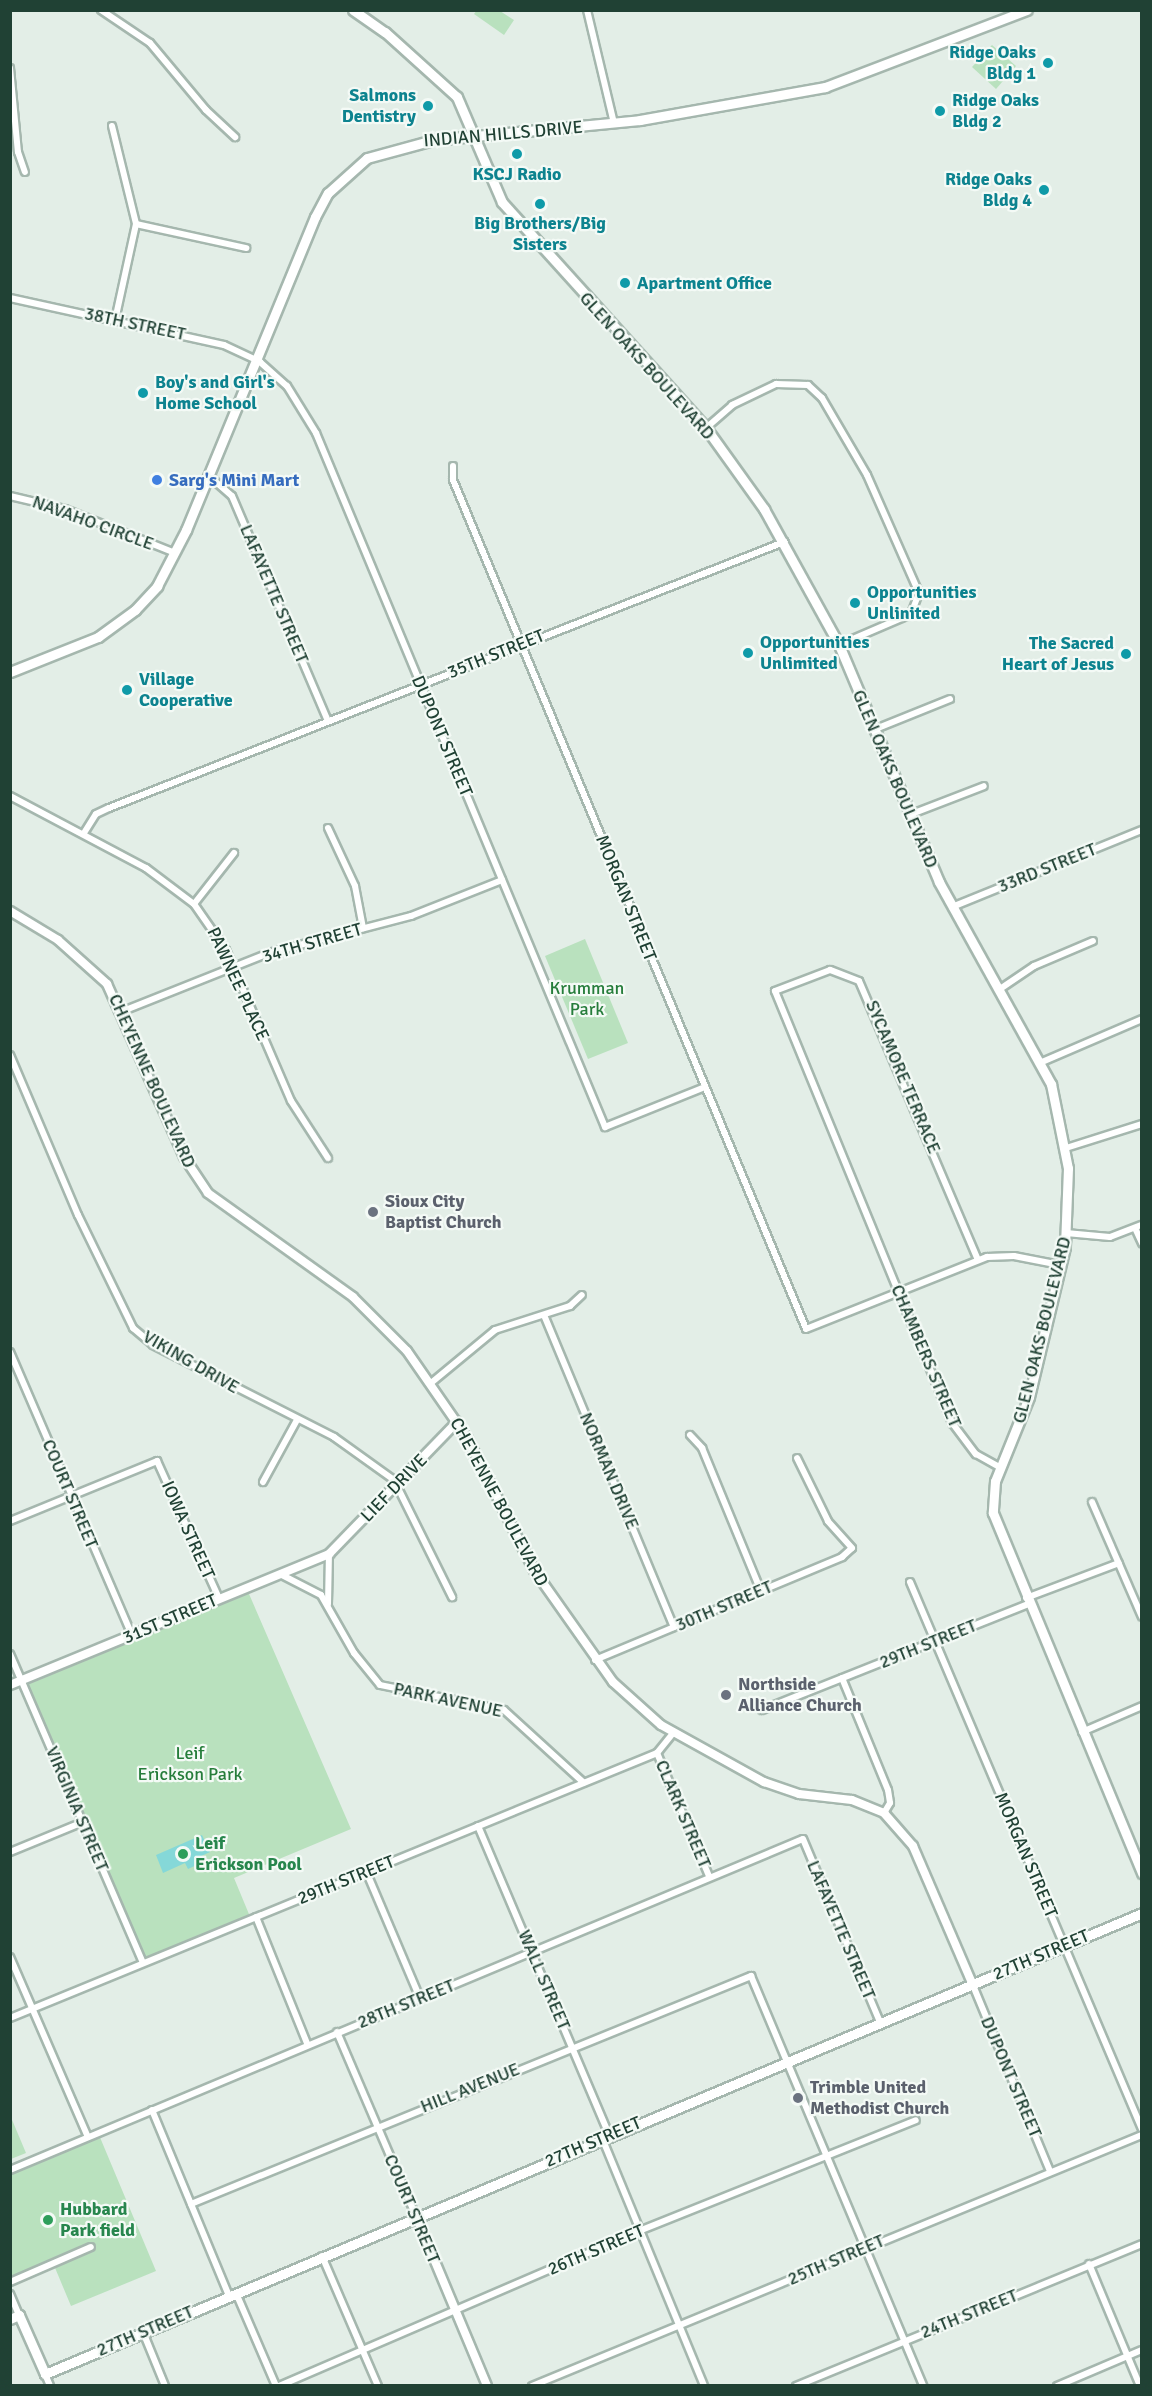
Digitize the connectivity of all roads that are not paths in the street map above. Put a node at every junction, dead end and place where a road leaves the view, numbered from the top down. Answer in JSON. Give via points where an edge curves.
{"nodes":[{"id":1,"x":101,"y":10,"type":"edge"},
{"id":2,"x":353,"y":10,"type":"edge"},
{"id":3,"x":587,"y":10,"type":"edge"},
{"id":4,"x":1027,"y":10,"type":"edge"},
{"id":5,"x":111,"y":13,"type":"edge"},
{"id":6,"x":10,"y":68,"type":"edge"},
{"id":7,"x":614,"y":123,"type":"junction"},
{"id":8,"x":112,"y":126,"type":"dead end"},
{"id":9,"x":474,"y":134,"type":"junction"},
{"id":10,"x":236,"y":137,"type":"dead end"},
{"id":11,"x":24,"y":172,"type":"dead end"},
{"id":12,"x":136,"y":224,"type":"junction"},
{"id":13,"x":246,"y":248,"type":"dead end"},
{"id":14,"x":10,"y":298,"type":"edge"},
{"id":15,"x":115,"y":320,"type":"junction"},
{"id":16,"x":256,"y":360,"type":"junction"},
{"id":17,"x":706,"y":428,"type":"junction"},
{"id":18,"x":453,"y":465,"type":"dead end"},
{"id":19,"x":209,"y":476,"type":"junction"},
{"id":20,"x":10,"y":496,"type":"edge"},
{"id":21,"x":784,"y":542,"type":"junction"},
{"id":22,"x":175,"y":553,"type":"junction"},
{"id":23,"x":521,"y":644,"type":"junction"},
{"id":24,"x":839,"y":645,"type":"junction"},
{"id":25,"x":10,"y":672,"type":"edge"},
{"id":26,"x":420,"y":684,"type":"junction"},
{"id":27,"x":950,"y":699,"type":"dead end"},
{"id":28,"x":328,"y":721,"type":"junction"},
{"id":29,"x":872,"y":730,"type":"junction"},
{"id":30,"x":984,"y":786,"type":"dead end"},
{"id":31,"x":10,"y":796,"type":"edge"},
{"id":32,"x":909,"y":816,"type":"junction"},
{"id":33,"x":328,"y":828,"type":"dead end"},
{"id":34,"x":1142,"y":830,"type":"edge"},
{"id":35,"x":84,"y":833,"type":"junction"},
{"id":36,"x":234,"y":853,"type":"dead end"},
{"id":37,"x":502,"y":880,"type":"junction"},
{"id":38,"x":194,"y":904,"type":"junction"},
{"id":39,"x":952,"y":907,"type":"junction"},
{"id":40,"x":10,"y":911,"type":"edge"},
{"id":41,"x":363,"y":928,"type":"junction"},
{"id":42,"x":1094,"y":941,"type":"dead end"},
{"id":43,"x":234,"y":967,"type":"junction"},
{"id":44,"x":1000,"y":989,"type":"junction"},
{"id":45,"x":775,"y":991,"type":"joint"},
{"id":46,"x":123,"y":1011,"type":"junction"},
{"id":47,"x":1142,"y":1020,"type":"edge"},
{"id":48,"x":11,"y":1057,"type":"edge"},
{"id":49,"x":1041,"y":1062,"type":"junction"},
{"id":50,"x":705,"y":1087,"type":"junction"},
{"id":51,"x":1142,"y":1124,"type":"edge"},
{"id":52,"x":1066,"y":1148,"type":"junction"},
{"id":53,"x":328,"y":1158,"type":"dead end"},
{"id":54,"x":1138,"y":1226,"type":"edge"},
{"id":55,"x":1066,"y":1233,"type":"junction"},
{"id":56,"x":1142,"y":1243,"type":"edge"},
{"id":57,"x":978,"y":1260,"type":"junction"},
{"id":58,"x":1060,"y":1265,"type":"junction"},
{"id":59,"x":899,"y":1291,"type":"junction"},
{"id":60,"x":582,"y":1294,"type":"dead end"},
{"id":61,"x":544,"y":1315,"type":"junction"},
{"id":62,"x":10,"y":1352,"type":"edge"},
{"id":63,"x":431,"y":1383,"type":"junction"},
{"id":64,"x":297,"y":1420,"type":"junction"},
{"id":65,"x":457,"y":1422,"type":"junction"},
{"id":66,"x":690,"y":1435,"type":"dead end"},
{"id":67,"x":797,"y":1458,"type":"dead end"},
{"id":68,"x":1000,"y":1468,"type":"junction"},
{"id":69,"x":263,"y":1482,"type":"dead end"},
{"id":70,"x":399,"y":1484,"type":"junction"},
{"id":71,"x":70,"y":1496,"type":"junction"},
{"id":72,"x":1092,"y":1502,"type":"dead end"},
{"id":73,"x":10,"y":1521,"type":"edge"},
{"id":74,"x":329,"y":1554,"type":"junction"},
{"id":75,"x":1119,"y":1563,"type":"junction"},
{"id":76,"x":280,"y":1574,"type":"junction"},
{"id":77,"x":910,"y":1582,"type":"dead end"},
{"id":78,"x":761,"y":1591,"type":"junction"},
{"id":79,"x":452,"y":1597,"type":"dead end"},
{"id":80,"x":219,"y":1599,"type":"junction"},
{"id":81,"x":1027,"y":1601,"type":"junction"},
{"id":82,"x":328,"y":1604,"type":"junction"},
{"id":83,"x":1142,"y":1617,"type":"edge"},
{"id":84,"x":674,"y":1627,"type":"junction"},
{"id":85,"x":132,"y":1635,"type":"junction"},
{"id":86,"x":935,"y":1641,"type":"junction"},
{"id":87,"x":10,"y":1654,"type":"edge"},
{"id":88,"x":594,"y":1660,"type":"junction"},
{"id":89,"x":842,"y":1678,"type":"junction"},
{"id":90,"x":22,"y":1680,"type":"junction"},
{"id":91,"x":10,"y":1685,"type":"edge"},
{"id":92,"x":1142,"y":1706,"type":"edge"},
{"id":93,"x":762,"y":1710,"type":"dead end"},
{"id":94,"x":674,"y":1732,"type":"junction"},
{"id":95,"x":1082,"y":1732,"type":"junction"},
{"id":96,"x":657,"y":1753,"type":"junction"},
{"id":97,"x":584,"y":1783,"type":"junction"},
{"id":98,"x":885,"y":1813,"type":"junction"},
{"id":99,"x":83,"y":1822,"type":"junction"},
{"id":100,"x":478,"y":1826,"type":"junction"},
{"id":101,"x":803,"y":1839,"type":"joint"},
{"id":102,"x":10,"y":1852,"type":"edge"},
{"id":103,"x":366,"y":1871,"type":"junction"},
{"id":104,"x":1142,"y":1873,"type":"edge"},
{"id":105,"x":709,"y":1876,"type":"junction"},
{"id":106,"x":1142,"y":1913,"type":"edge"},
{"id":107,"x":256,"y":1917,"type":"junction"},
{"id":108,"x":1064,"y":1945,"type":"junction"},
{"id":109,"x":532,"y":1954,"type":"junction"},
{"id":110,"x":10,"y":1957,"type":"edge"},
{"id":111,"x":143,"y":1963,"type":"junction"},
{"id":112,"x":972,"y":1983,"type":"junction"},
{"id":113,"x":420,"y":1998,"type":"junction"},
{"id":114,"x":33,"y":2008,"type":"junction"},
{"id":115,"x":10,"y":2018,"type":"edge"},
{"id":116,"x":880,"y":2022,"type":"junction"},
{"id":117,"x":337,"y":2032,"type":"junction"},
{"id":118,"x":307,"y":2043,"type":"junction"},
{"id":119,"x":572,"y":2047,"type":"junction"},
{"id":120,"x":788,"y":2061,"type":"junction"},
{"id":121,"x":152,"y":2110,"type":"junction"},
{"id":122,"x":916,"y":2120,"type":"dead end"},
{"id":123,"x":377,"y":2127,"type":"junction"},
{"id":124,"x":1142,"y":2129,"type":"edge"},
{"id":125,"x":1142,"y":2134,"type":"edge"},
{"id":126,"x":606,"y":2136,"type":"junction"},
{"id":127,"x":88,"y":2137,"type":"junction"},
{"id":128,"x":826,"y":2153,"type":"junction"},
{"id":129,"x":10,"y":2170,"type":"edge"},
{"id":130,"x":1050,"y":2171,"type":"junction"},
{"id":131,"x":190,"y":2204,"type":"junction"},
{"id":132,"x":416,"y":2216,"type":"junction"},
{"id":133,"x":639,"y":2231,"type":"junction"},
{"id":134,"x":1142,"y":2244,"type":"edge"},
{"id":135,"x":90,"y":2247,"type":"dead end"},
{"id":136,"x":865,"y":2247,"type":"junction"},
{"id":137,"x":322,"y":2256,"type":"junction"},
{"id":138,"x":1089,"y":2264,"type":"junction"},
{"id":139,"x":10,"y":2282,"type":"edge"},
{"id":140,"x":10,"y":2294,"type":"edge"},
{"id":141,"x":232,"y":2295,"type":"junction"},
{"id":142,"x":455,"y":2311,"type":"junction"},
{"id":143,"x":15,"y":2317,"type":"edge"},
{"id":144,"x":680,"y":2326,"type":"junction"},
{"id":145,"x":143,"y":2332,"type":"junction"},
{"id":146,"x":904,"y":2340,"type":"junction"},
{"id":147,"x":362,"y":2350,"type":"junction"},
{"id":148,"x":1142,"y":2350,"type":"edge"},
{"id":149,"x":1128,"y":2356,"type":"junction"},
{"id":150,"x":45,"y":2374,"type":"junction"},
{"id":151,"x":50,"y":2385,"type":"edge"},
{"id":152,"x":165,"y":2385,"type":"edge"},
{"id":153,"x":277,"y":2385,"type":"edge"},
{"id":154,"x":378,"y":2385,"type":"edge"},
{"id":155,"x":487,"y":2385,"type":"edge"},
{"id":156,"x":532,"y":2385,"type":"edge"},
{"id":157,"x":704,"y":2385,"type":"edge"},
{"id":158,"x":796,"y":2385,"type":"edge"},
{"id":159,"x":923,"y":2385,"type":"edge"},
{"id":160,"x":1057,"y":2385,"type":"edge"},
{"id":161,"x":1140,"y":2385,"type":"edge"}],
"edges":[{"from":1,"to":5,"type":"street"},
{"from":2,"to":9,"type":"main road","name":"GLEN OAKS BOULEVARD","via":[[385,32],[457,97]]},
{"from":3,"to":7,"type":"street"},
{"from":4,"to":7,"type":"main road","name":"INDIAN HILLS DRIVE","via":[[825,87]]},
{"from":5,"to":10,"type":"street","via":[[150,43],[206,110]]},
{"from":6,"to":11,"type":"street","via":[[18,152]]},
{"from":7,"to":9,"type":"main road","name":"INDIAN HILLS DRIVE"},
{"from":8,"to":12,"type":"street"},
{"from":9,"to":16,"type":"main road","name":"INDIAN HILLS DRIVE","via":[[405,144],[367,158],[348,173],[315,217]]},
{"from":9,"to":17,"type":"main road","name":"GLEN OAKS BOULEVARD","via":[[502,202]]},
{"from":12,"to":13,"type":"street"},
{"from":12,"to":15,"type":"street"},
{"from":14,"to":15,"type":"street","name":"38TH STREET"},
{"from":15,"to":16,"type":"street","name":"38TH STREET","via":[[224,345]]},
{"from":16,"to":19,"type":"main road","name":"INDIAN HILLS DRIVE"},
{"from":16,"to":26,"type":"street","name":"DUPONT STREET","via":[[287,386],[306,412]]},
{"from":17,"to":21,"type":"main road","name":"GLEN OAKS BOULEVARD"},
{"from":17,"to":24,"type":"street","via":[[732,405],[776,384],[808,386],[822,398],[867,475],[919,593],[911,614]]},
{"from":18,"to":23,"type":"street","name":"MORGAN STREET","via":[[453,480]]},
{"from":19,"to":22,"type":"main road","name":"INDIAN HILLS DRIVE"},
{"from":19,"to":28,"type":"street","name":"LAFAYETTE STREET","via":[[232,496]]},
{"from":20,"to":22,"type":"street","name":"NAVAHO CIRCLE","via":[[65,509]]},
{"from":21,"to":23,"type":"street","name":"35TH STREET"},
{"from":21,"to":24,"type":"main road","name":"GLEN OAKS BOULEVARD"},
{"from":22,"to":25,"type":"main road","name":"INDIAN HILLS DRIVE","via":[[147,598],[110,629]]},
{"from":23,"to":26,"type":"street","name":"35TH STREET"},
{"from":23,"to":50,"type":"street","name":"MORGAN STREET"},
{"from":24,"to":29,"type":"main road","name":"GLEN OAKS BOULEVARD"},
{"from":26,"to":28,"type":"street","name":"35TH STREET"},
{"from":26,"to":37,"type":"street","name":"DUPONT STREET"},
{"from":27,"to":29,"type":"street"},
{"from":28,"to":35,"type":"street","name":"35TH STREET","via":[[109,808],[96,814]]},
{"from":29,"to":32,"type":"main road","name":"GLEN OAKS BOULEVARD"},
{"from":30,"to":32,"type":"street"},
{"from":31,"to":35,"type":"street","name":"PAWNEE PLACE"},
{"from":32,"to":39,"type":"main road","name":"GLEN OAKS BOULEVARD"},
{"from":33,"to":41,"type":"street","via":[[355,886]]},
{"from":34,"to":39,"type":"street","name":"33RD STREET"},
{"from":35,"to":38,"type":"street","name":"PAWNEE PLACE","via":[[146,868]]},
{"from":36,"to":38,"type":"street"},
{"from":37,"to":41,"type":"street","name":"34TH STREET","via":[[411,916]]},
{"from":37,"to":50,"type":"street","name":"DUPONT STREET","via":[[605,1127]]},
{"from":38,"to":43,"type":"street","name":"PAWNEE PLACE","via":[[211,924]]},
{"from":39,"to":44,"type":"main road","name":"GLEN OAKS BOULEVARD"},
{"from":40,"to":46,"type":"street","name":"CHEYENNE BOULEVARD","via":[[58,940],[93,971]]},
{"from":41,"to":43,"type":"street","name":"34TH STREET"},
{"from":42,"to":44,"type":"street","via":[[1034,966]]},
{"from":43,"to":46,"type":"street","name":"34TH STREET"},
{"from":43,"to":53,"type":"street","name":"PAWNEE PLACE","via":[[291,1101]]},
{"from":44,"to":49,"type":"main road","name":"GLEN OAKS BOULEVARD"},
{"from":45,"to":57,"type":"street","name":"SYCAMORE TERRACE","via":[[830,970],[859,981]]},
{"from":45,"to":59,"type":"street","name":"CHAMBERS STREET"},
{"from":46,"to":63,"type":"street","name":"CHEYENNE BOULEVARD","via":[[184,1157],[208,1193],[353,1297],[383,1323]]},
{"from":47,"to":49,"type":"street"},
{"from":48,"to":64,"type":"street","name":"VIKING DRIVE","via":[[78,1215],[133,1329],[153,1345]]},
{"from":49,"to":52,"type":"main road","name":"GLEN OAKS BOULEVARD"},
{"from":50,"to":59,"type":"street","name":"MORGAN STREET","via":[[806,1329]]},
{"from":51,"to":52,"type":"street"},
{"from":52,"to":55,"type":"main road","name":"GLEN OAKS BOULEVARD"},
{"from":54,"to":55,"type":"street","via":[[1110,1237]]},
{"from":54,"to":56,"type":"street"},
{"from":55,"to":58,"type":"main road","name":"GLEN OAKS BOULEVARD"},
{"from":57,"to":58,"type":"street","via":[[1001,1255]]},
{"from":57,"to":59,"type":"street"},
{"from":58,"to":68,"type":"main road","name":"GLEN OAKS BOULEVARD","via":[[1029,1396]]},
{"from":59,"to":68,"type":"street","name":"CHAMBERS STREET","via":[[958,1431],[975,1454]]},
{"from":60,"to":61,"type":"street","via":[[570,1306]]},
{"from":61,"to":63,"type":"street","via":[[495,1330]]},
{"from":61,"to":84,"type":"street","name":"NORMAN DRIVE"},
{"from":62,"to":71,"type":"street","name":"COURT STREET"},
{"from":63,"to":65,"type":"street","name":"CHEYENNE BOULEVARD"},
{"from":64,"to":69,"type":"street"},
{"from":64,"to":70,"type":"street","name":"VIKING DRIVE","via":[[347,1445]]},
{"from":65,"to":70,"type":"street","name":"LIEF DRIVE"},
{"from":65,"to":88,"type":"street","name":"CHEYENNE BOULEVARD","via":[[534,1570]]},
{"from":66,"to":78,"type":"street","via":[[702,1448]]},
{"from":67,"to":78,"type":"street","name":"30TH STREET","via":[[828,1521],[852,1548],[842,1557]]},
{"from":68,"to":81,"type":"main road","via":[[993,1513]]},
{"from":70,"to":74,"type":"street","name":"LIEF DRIVE"},
{"from":70,"to":79,"type":"street","name":"VIKING DRIVE"},
{"from":71,"to":73,"type":"street"},
{"from":71,"to":80,"type":"street","name":"IOWA STREET","via":[[157,1461]]},
{"from":71,"to":85,"type":"street","name":"COURT STREET"},
{"from":72,"to":75,"type":"street"},
{"from":74,"to":76,"type":"street","name":"31ST STREET"},
{"from":74,"to":82,"type":"street","name":"PARK AVENUE"},
{"from":75,"to":81,"type":"street","name":"29TH STREET"},
{"from":75,"to":83,"type":"street"},
{"from":76,"to":80,"type":"street","name":"31ST STREET"},
{"from":76,"to":82,"type":"street","name":"PARK AVENUE","via":[[305,1583]]},
{"from":77,"to":86,"type":"street","name":"MORGAN STREET"},
{"from":78,"to":84,"type":"street","name":"30TH STREET"},
{"from":80,"to":85,"type":"street","name":"31ST STREET"},
{"from":81,"to":86,"type":"street","name":"29TH STREET"},
{"from":81,"to":95,"type":"main road"},
{"from":82,"to":97,"type":"street","name":"PARK AVENUE","via":[[354,1653],[380,1685],[504,1710]]},
{"from":84,"to":88,"type":"street","name":"30TH STREET"},
{"from":85,"to":90,"type":"street","name":"31ST STREET"},
{"from":86,"to":89,"type":"street","name":"29TH STREET"},
{"from":86,"to":108,"type":"street","name":"MORGAN STREET"},
{"from":87,"to":90,"type":"street","name":"VIRGINIA STREET"},
{"from":88,"to":94,"type":"street","name":"CHEYENNE BOULEVARD","via":[[634,1704]]},
{"from":89,"to":93,"type":"street","name":"29TH STREET"},
{"from":89,"to":98,"type":"street","via":[[888,1790],[890,1803]]},
{"from":90,"to":91,"type":"street","name":"31ST STREET"},
{"from":90,"to":99,"type":"street","name":"VIRGINIA STREET"},
{"from":92,"to":95,"type":"street"},
{"from":94,"to":96,"type":"street","name":"29TH STREET"},
{"from":94,"to":98,"type":"street","name":"CHEYENNE BOULEVARD","via":[[764,1782],[799,1794],[852,1800]]},
{"from":95,"to":104,"type":"main road"},
{"from":96,"to":97,"type":"street","name":"29TH STREET"},
{"from":96,"to":105,"type":"street","name":"CLARK STREET"},
{"from":97,"to":100,"type":"street","name":"29TH STREET"},
{"from":98,"to":112,"type":"street","name":"CHEYENNE BOULEVARD","via":[[913,1846]]},
{"from":99,"to":102,"type":"street"},
{"from":99,"to":111,"type":"street","name":"VIRGINIA STREET"},
{"from":100,"to":103,"type":"street","name":"29TH STREET"},
{"from":100,"to":109,"type":"street","name":"WALL STREET"},
{"from":101,"to":105,"type":"street","name":"28TH STREET"},
{"from":101,"to":116,"type":"street","name":"LAFAYETTE STREET"},
{"from":103,"to":107,"type":"street","name":"29TH STREET"},
{"from":103,"to":113,"type":"street"},
{"from":105,"to":109,"type":"street","name":"28TH STREET"},
{"from":106,"to":108,"type":"main road","name":"27TH STREET"},
{"from":107,"to":111,"type":"street","name":"29TH STREET"},
{"from":107,"to":118,"type":"street"},
{"from":108,"to":112,"type":"main road","name":"27TH STREET"},
{"from":108,"to":124,"type":"street","name":"MORGAN STREET"},
{"from":109,"to":113,"type":"street","name":"28TH STREET"},
{"from":109,"to":119,"type":"street","name":"WALL STREET"},
{"from":110,"to":114,"type":"street"},
{"from":111,"to":114,"type":"street","name":"29TH STREET"},
{"from":112,"to":116,"type":"main road","name":"27TH STREET"},
{"from":112,"to":130,"type":"street","name":"DUPONT STREET"},
{"from":113,"to":117,"type":"street","name":"28TH STREET"},
{"from":114,"to":115,"type":"street","name":"29TH STREET"},
{"from":114,"to":127,"type":"street"},
{"from":116,"to":120,"type":"main road","name":"27TH STREET"},
{"from":117,"to":118,"type":"street","name":"28TH STREET"},
{"from":117,"to":123,"type":"street","name":"COURT STREET"},
{"from":118,"to":121,"type":"street","name":"28TH STREET"},
{"from":119,"to":120,"type":"street","name":"HILL AVENUE","via":[[752,1976]]},
{"from":119,"to":123,"type":"street","name":"HILL AVENUE"},
{"from":119,"to":126,"type":"street","name":"WALL STREET"},
{"from":120,"to":126,"type":"main road","name":"27TH STREET"},
{"from":120,"to":128,"type":"street"},
{"from":121,"to":127,"type":"street","name":"28TH STREET"},
{"from":121,"to":131,"type":"street"},
{"from":122,"to":128,"type":"street","name":"26TH STREET"},
{"from":123,"to":131,"type":"street","name":"HILL AVENUE"},
{"from":123,"to":132,"type":"street","name":"COURT STREET"},
{"from":125,"to":130,"type":"street","name":"25TH STREET"},
{"from":126,"to":132,"type":"main road","name":"27TH STREET"},
{"from":126,"to":133,"type":"street","name":"WALL STREET"},
{"from":127,"to":129,"type":"street","name":"28TH STREET"},
{"from":128,"to":133,"type":"street","name":"26TH STREET"},
{"from":128,"to":136,"type":"street"},
{"from":130,"to":136,"type":"street","name":"25TH STREET"},
{"from":131,"to":141,"type":"street"},
{"from":132,"to":137,"type":"main road","name":"27TH STREET"},
{"from":132,"to":142,"type":"street","name":"COURT STREET"},
{"from":133,"to":142,"type":"street","name":"26TH STREET"},
{"from":133,"to":144,"type":"street","name":"WALL STREET"},
{"from":134,"to":138,"type":"street","name":"24TH STREET"},
{"from":135,"to":139,"type":"street"},
{"from":136,"to":144,"type":"street","name":"25TH STREET"},
{"from":136,"to":146,"type":"street"},
{"from":137,"to":141,"type":"main road","name":"27TH STREET"},
{"from":137,"to":147,"type":"street"},
{"from":138,"to":146,"type":"street","name":"24TH STREET"},
{"from":138,"to":149,"type":"street"},
{"from":140,"to":143,"type":"street"},
{"from":141,"to":145,"type":"main road","name":"27TH STREET"},
{"from":141,"to":153,"type":"street"},
{"from":142,"to":147,"type":"street","name":"26TH STREET"},
{"from":142,"to":155,"type":"street","name":"COURT STREET"},
{"from":143,"to":150,"type":"main road"},
{"from":144,"to":156,"type":"street","name":"25TH STREET"},
{"from":144,"to":157,"type":"street","name":"WALL STREET"},
{"from":145,"to":150,"type":"main road","name":"27TH STREET"},
{"from":145,"to":152,"type":"street"},
{"from":146,"to":158,"type":"street","name":"24TH STREET"},
{"from":146,"to":159,"type":"street"},
{"from":147,"to":153,"type":"street","name":"26TH STREET"},
{"from":147,"to":154,"type":"street"},
{"from":148,"to":149,"type":"street"},
{"from":149,"to":160,"type":"street"},
{"from":149,"to":161,"type":"street"},
{"from":150,"to":151,"type":"street"}]}
